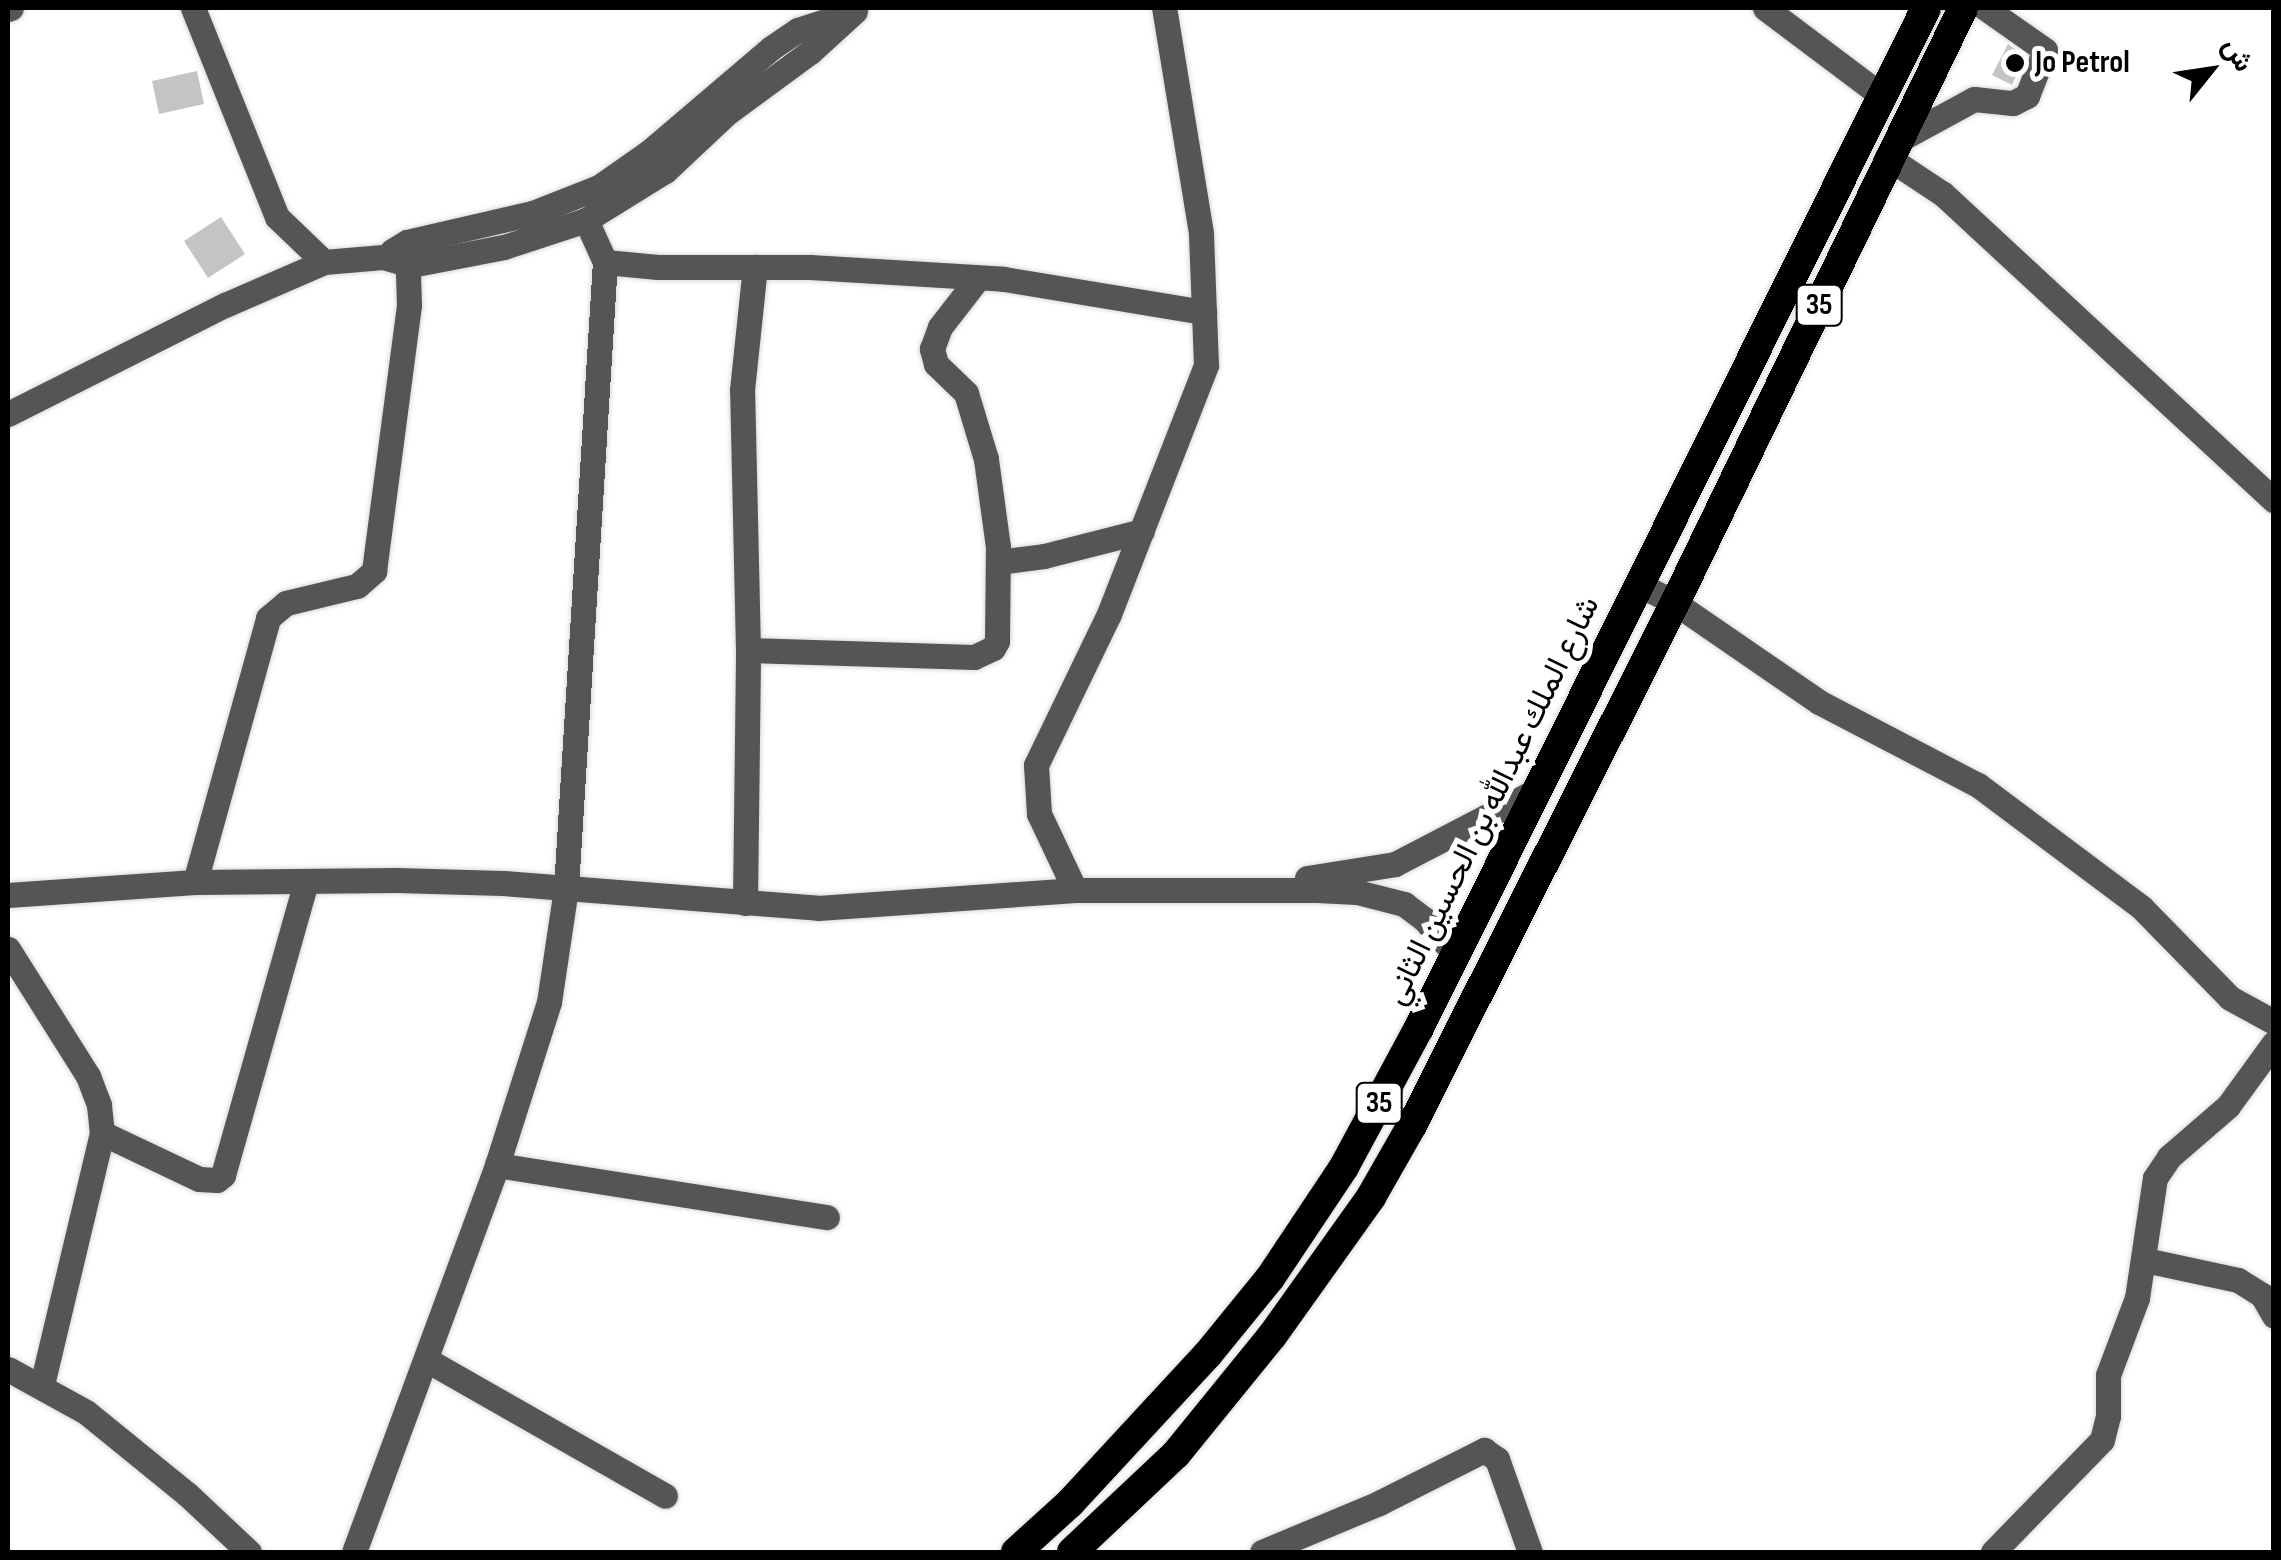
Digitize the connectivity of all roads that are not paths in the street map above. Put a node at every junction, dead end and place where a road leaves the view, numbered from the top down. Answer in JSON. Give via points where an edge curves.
{"nodes":[{"id":1,"x":193,"y":8,"type":"edge"},
{"id":2,"x":1164,"y":8,"type":"edge"},
{"id":3,"x":1766,"y":8,"type":"edge"},
{"id":4,"x":1926,"y":8,"type":"edge"},
{"id":5,"x":1963,"y":8,"type":"edge"},
{"id":6,"x":1985,"y":8,"type":"edge"},
{"id":7,"x":858,"y":9,"type":"edge"},
{"id":8,"x":1882,"y":96,"type":"junction"},
{"id":9,"x":1891,"y":150,"type":"junction"},
{"id":10,"x":586,"y":220,"type":"junction"},
{"id":11,"x":409,"y":253,"type":"junction"},
{"id":12,"x":324,"y":262,"type":"junction"},
{"id":13,"x":605,"y":262,"type":"junction"},
{"id":14,"x":754,"y":267,"type":"junction"},
{"id":15,"x":978,"y":278,"type":"junction"},
{"id":16,"x":1204,"y":312,"type":"junction"},
{"id":17,"x":8,"y":414,"type":"edge"},
{"id":18,"x":2274,"y":501,"type":"edge"},
{"id":19,"x":1142,"y":532,"type":"junction"},
{"id":20,"x":998,"y":562,"type":"junction"},
{"id":21,"x":1640,"y":585,"type":"junction"},
{"id":22,"x":1675,"y":603,"type":"junction"},
{"id":23,"x":748,"y":650,"type":"junction"},
{"id":24,"x":1535,"y":791,"type":"junction"},
{"id":25,"x":194,"y":882,"type":"junction"},
{"id":26,"x":306,"y":882,"type":"junction"},
{"id":27,"x":566,"y":888,"type":"junction"},
{"id":28,"x":1233,"y":888,"type":"junction"},
{"id":29,"x":1075,"y":890,"type":"junction"},
{"id":30,"x":8,"y":895,"type":"edge"},
{"id":31,"x":745,"y":904,"type":"junction"},
{"id":32,"x":8,"y":949,"type":"edge"},
{"id":33,"x":1456,"y":954,"type":"junction"},
{"id":34,"x":2274,"y":1022,"type":"edge"},
{"id":35,"x":2274,"y":1043,"type":"edge"},
{"id":36,"x":102,"y":1132,"type":"junction"},
{"id":37,"x":497,"y":1165,"type":"junction"},
{"id":38,"x":826,"y":1217,"type":"dead end"},
{"id":39,"x":2145,"y":1260,"type":"junction"},
{"id":40,"x":2274,"y":1316,"type":"edge"},
{"id":41,"x":426,"y":1360,"type":"junction"},
{"id":42,"x":8,"y":1369,"type":"edge"},
{"id":43,"x":42,"y":1384,"type":"junction"},
{"id":44,"x":665,"y":1496,"type":"dead end"},
{"id":45,"x":2018,"y":1540,"type":"edge"},
{"id":46,"x":249,"y":1552,"type":"edge"},
{"id":47,"x":354,"y":1552,"type":"edge"},
{"id":48,"x":1016,"y":1552,"type":"edge"},
{"id":49,"x":1072,"y":1552,"type":"edge"},
{"id":50,"x":1262,"y":1552,"type":"edge"},
{"id":51,"x":1530,"y":1552,"type":"edge"},
{"id":52,"x":1993,"y":1552,"type":"edge"}],
"edges":[{"from":1,"to":12,"type":"street","via":[[271,206],[286,230]]},
{"from":2,"to":16,"type":"street","via":[[1196,200]]},
{"from":3,"to":8,"type":"street"},
{"from":4,"to":8,"type":"highway","name":"شارع الملك عبدالله بن الحسين الثاني","number":"35"},
{"from":5,"to":9,"type":"highway","number":"35"},
{"from":6,"to":9,"type":"street","via":[[2044,50],[2027,96],[2013,103],[1974,99]]},
{"from":7,"to":10,"type":"street","via":[[665,171]]},
{"from":7,"to":11,"type":"street","via":[[798,30],[770,48],[598,187]]},
{"from":8,"to":21,"type":"highway","name":"شارع الملك عبدالله بن الحسين الثاني","number":"35"},
{"from":9,"to":18,"type":"street"},
{"from":9,"to":22,"type":"highway","number":"35"},
{"from":10,"to":11,"type":"street","via":[[504,247]]},
{"from":10,"to":13,"type":"street"},
{"from":11,"to":12,"type":"street"},
{"from":11,"to":25,"type":"street","via":[[374,571],[357,586],[286,603],[268,618]]},
{"from":12,"to":17,"type":"street"},
{"from":13,"to":14,"type":"street"},
{"from":13,"to":27,"type":"street"},
{"from":14,"to":15,"type":"street"},
{"from":14,"to":23,"type":"street","via":[[742,390]]},
{"from":15,"to":16,"type":"street"},
{"from":15,"to":20,"type":"street","via":[[940,327],[932,349],[977,418]]},
{"from":16,"to":19,"type":"street","via":[[1202,381]]},
{"from":19,"to":20,"type":"street"},
{"from":19,"to":29,"type":"street","via":[[1092,654],[1036,764],[1038,814]]},
{"from":20,"to":23,"type":"street","via":[[996,641],[982,656]]},
{"from":21,"to":22,"type":"street"},
{"from":21,"to":24,"type":"highway","name":"شارع الملك عبدالله بن الحسين الثاني","number":"35"},
{"from":22,"to":34,"type":"street","via":[[1820,702],[1978,785],[2141,907],[2230,998]]},
{"from":22,"to":49,"type":"highway","number":"35","via":[[1370,1198],[1272,1336],[1176,1454]]},
{"from":23,"to":31,"type":"street"},
{"from":24,"to":28,"type":"street","via":[[1394,864]]},
{"from":24,"to":33,"type":"highway","name":"شارع الملك عبدالله بن الحسين الثاني","number":"35"},
{"from":25,"to":26,"type":"street"},
{"from":25,"to":30,"type":"street"},
{"from":26,"to":27,"type":"street"},
{"from":26,"to":36,"type":"street","via":[[223,1175],[199,1179]]},
{"from":27,"to":31,"type":"street"},
{"from":27,"to":37,"type":"street","via":[[542,1031]]},
{"from":28,"to":29,"type":"street"},
{"from":28,"to":33,"type":"street","via":[[1384,897],[1424,919]]},
{"from":29,"to":31,"type":"street","via":[[868,906]]},
{"from":32,"to":36,"type":"street","via":[[88,1076]]},
{"from":33,"to":48,"type":"highway","name":"شارع الملك عبدالله بن الحسين الثاني","number":"35","via":[[1344,1167],[1270,1278],[1136,1434]]},
{"from":35,"to":39,"type":"street","via":[[2216,1119],[2160,1167]]},
{"from":36,"to":43,"type":"street"},
{"from":37,"to":38,"type":"street"},
{"from":37,"to":41,"type":"street"},
{"from":39,"to":40,"type":"street","via":[[2238,1280],[2262,1296]]},
{"from":39,"to":45,"type":"street","via":[[2108,1374],[2102,1440]]},
{"from":41,"to":44,"type":"street"},
{"from":41,"to":47,"type":"street"},
{"from":42,"to":43,"type":"street"},
{"from":43,"to":46,"type":"street","via":[[124,1442]]},
{"from":45,"to":52,"type":"street"},
{"from":50,"to":51,"type":"street","via":[[1484,1450],[1496,1459]]}]}
